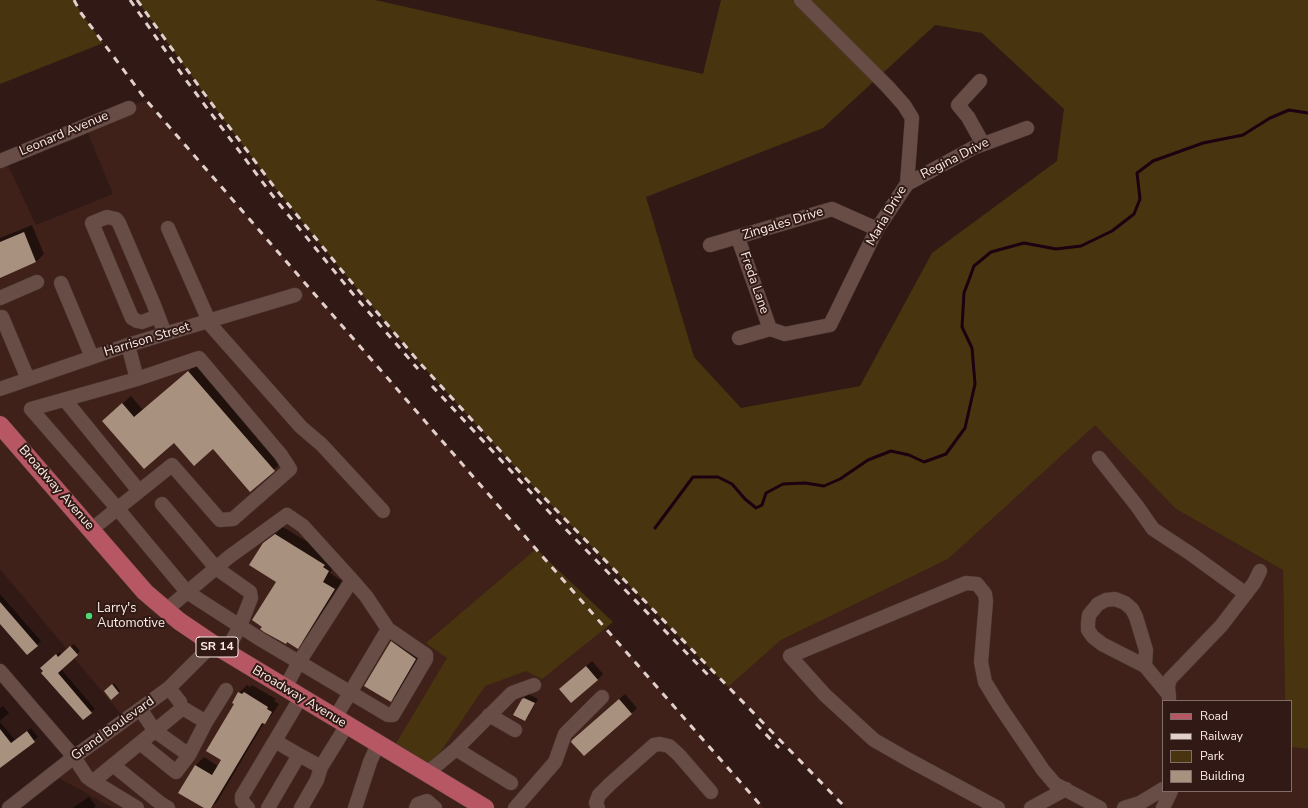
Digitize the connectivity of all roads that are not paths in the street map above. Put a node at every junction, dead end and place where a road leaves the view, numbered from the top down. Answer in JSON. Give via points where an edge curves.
{"nodes":[{"id":1,"x":801,"y":0,"type":"edge"},
{"id":2,"x":980,"y":81,"type":"dead end"},
{"id":3,"x":129,"y":108,"type":"dead end"},
{"id":4,"x":1027,"y":128,"type":"dead end"},
{"id":5,"x":983,"y":144,"type":"junction"},
{"id":6,"x":0,"y":161,"type":"edge"},
{"id":7,"x":907,"y":184,"type":"junction"},
{"id":8,"x":168,"y":228,"type":"dead end"},
{"id":9,"x":877,"y":229,"type":"junction"},
{"id":10,"x":738,"y":238,"type":"junction"},
{"id":11,"x":710,"y":245,"type":"dead end"},
{"id":12,"x":36,"y":282,"type":"dead end"},
{"id":13,"x":61,"y":283,"type":"dead end"},
{"id":14,"x":294,"y":295,"type":"dead end"},
{"id":15,"x":0,"y":298,"type":"edge"},
{"id":16,"x":158,"y":316,"type":"junction"},
{"id":17,"x":2,"y":317,"type":"dead end"},
{"id":18,"x":208,"y":321,"type":"junction"},
{"id":19,"x":770,"y":329,"type":"junction"},
{"id":20,"x":165,"y":334,"type":"junction"},
{"id":21,"x":738,"y":338,"type":"dead end"},
{"id":22,"x":6,"y":341,"type":"edge"},
{"id":23,"x":128,"y":345,"type":"junction"},
{"id":24,"x":92,"y":357,"type":"junction"},
{"id":25,"x":28,"y":379,"type":"junction"},
{"id":26,"x":137,"y":379,"type":"junction"},
{"id":27,"x":0,"y":389,"type":"edge"},
{"id":28,"x":65,"y":400,"type":"junction"},
{"id":29,"x":0,"y":425,"type":"edge"},
{"id":30,"x":1099,"y":458,"type":"dead end"},
{"id":31,"x":138,"y":491,"type":"junction"},
{"id":32,"x":162,"y":504,"type":"dead end"},
{"id":33,"x":117,"y":508,"type":"junction"},
{"id":34,"x":383,"y":511,"type":"dead end"},
{"id":35,"x":92,"y":529,"type":"junction"},
{"id":36,"x":216,"y":568,"type":"junction"},
{"id":37,"x":1260,"y":571,"type":"dead end"},
{"id":38,"x":352,"y":580,"type":"junction"},
{"id":39,"x":187,"y":592,"type":"junction"},
{"id":40,"x":1246,"y":594,"type":"junction"},
{"id":41,"x":166,"y":610,"type":"junction"},
{"id":42,"x":240,"y":626,"type":"junction"},
{"id":43,"x":388,"y":629,"type":"junction"},
{"id":44,"x":219,"y":648,"type":"junction"},
{"id":45,"x":299,"y":662,"type":"junction"},
{"id":46,"x":1145,"y":666,"type":"junction"},
{"id":47,"x":0,"y":671,"type":"edge"},
{"id":48,"x":534,"y":685,"type":"dead end"},
{"id":49,"x":169,"y":688,"type":"junction"},
{"id":50,"x":285,"y":688,"type":"junction"},
{"id":51,"x":226,"y":690,"type":"dead end"},
{"id":52,"x":350,"y":692,"type":"junction"},
{"id":53,"x":602,"y":697,"type":"dead end"},
{"id":54,"x":301,"y":698,"type":"junction"},
{"id":55,"x":1170,"y":698,"type":"edge"},
{"id":56,"x":181,"y":707,"type":"junction"},
{"id":57,"x":140,"y":709,"type":"junction"},
{"id":58,"x":490,"y":715,"type":"junction"},
{"id":59,"x":206,"y":722,"type":"junction"},
{"id":60,"x":341,"y":722,"type":"junction"},
{"id":61,"x":155,"y":730,"type":"junction"},
{"id":62,"x":515,"y":730,"type":"dead end"},
{"id":63,"x":275,"y":741,"type":"junction"},
{"id":64,"x":140,"y":743,"type":"junction"},
{"id":65,"x":378,"y":744,"type":"junction"},
{"id":66,"x":456,"y":749,"type":"junction"},
{"id":67,"x":189,"y":755,"type":"junction"},
{"id":68,"x":299,"y":755,"type":"junction"},
{"id":69,"x":74,"y":757,"type":"junction"},
{"id":70,"x":114,"y":764,"type":"junction"},
{"id":71,"x":321,"y":767,"type":"junction"},
{"id":72,"x":426,"y":773,"type":"junction"},
{"id":73,"x":91,"y":780,"type":"junction"},
{"id":74,"x":511,"y":783,"type":"dead end"},
{"id":75,"x":1066,"y":789,"type":"junction"},
{"id":76,"x":1162,"y":790,"type":"edge"},
{"id":77,"x":711,"y":792,"type":"dead end"},
{"id":78,"x":1170,"y":792,"type":"edge"},
{"id":79,"x":9,"y":808,"type":"edge"},
{"id":80,"x":137,"y":808,"type":"edge"},
{"id":81,"x":168,"y":808,"type":"edge"},
{"id":82,"x":248,"y":808,"type":"edge"},
{"id":83,"x":268,"y":808,"type":"edge"},
{"id":84,"x":301,"y":808,"type":"edge"},
{"id":85,"x":355,"y":808,"type":"edge"},
{"id":86,"x":416,"y":808,"type":"edge"},
{"id":87,"x":435,"y":808,"type":"edge"},
{"id":88,"x":485,"y":808,"type":"edge"},
{"id":89,"x":516,"y":808,"type":"edge"},
{"id":90,"x":598,"y":808,"type":"edge"},
{"id":91,"x":998,"y":808,"type":"edge"},
{"id":92,"x":1031,"y":808,"type":"edge"},
{"id":93,"x":1100,"y":808,"type":"edge"},
{"id":94,"x":1124,"y":808,"type":"edge"},
{"id":95,"x":1163,"y":808,"type":"edge"}],
"edges":[{"from":1,"to":7,"type":"street","name":"Maria Drive","via":[[887,86],[912,118]]},
{"from":2,"to":5,"type":"street","via":[[958,105]]},
{"from":3,"to":6,"type":"street","name":"Leonard Avenue"},
{"from":4,"to":5,"type":"street","name":"Regina Drive"},
{"from":5,"to":7,"type":"street","name":"Regina Drive"},
{"from":7,"to":9,"type":"street","name":"Maria Drive"},
{"from":8,"to":18,"type":"street"},
{"from":9,"to":10,"type":"street","name":"Zingales Drive","via":[[832,209]]},
{"from":9,"to":19,"type":"street","name":"Maria Drive","via":[[830,326],[785,334]]},
{"from":10,"to":11,"type":"street","name":"Zingales Drive"},
{"from":10,"to":19,"type":"street","name":"Freda Lane"},
{"from":12,"to":15,"type":"street"},
{"from":13,"to":24,"type":"street"},
{"from":14,"to":18,"type":"street","name":"Harrison Street"},
{"from":16,"to":16,"type":"street","via":[[142,322],[132,318],[92,223],[107,217],[116,219],[119,223]]},
{"from":16,"to":20,"type":"street"},
{"from":17,"to":22,"type":"street"},
{"from":18,"to":20,"type":"street","name":"Harrison Street"},
{"from":18,"to":34,"type":"street","via":[[301,427],[322,445]]},
{"from":19,"to":21,"type":"street","name":"Maria Drive"},
{"from":20,"to":23,"type":"street","name":"Harrison Street"},
{"from":22,"to":25,"type":"street"},
{"from":23,"to":24,"type":"street","name":"Harrison Street"},
{"from":23,"to":26,"type":"street"},
{"from":24,"to":25,"type":"street","name":"Harrison Street"},
{"from":25,"to":27,"type":"street","name":"Harrison Street"},
{"from":26,"to":28,"type":"street"},
{"from":26,"to":31,"type":"street","via":[[198,358],[281,455],[290,469],[233,518],[220,520],[172,465]]},
{"from":28,"to":31,"type":"street"},
{"from":28,"to":33,"type":"street","via":[[32,409]]},
{"from":29,"to":35,"type":"main road","name":"Broadway Avenue","number":"SR 14"},
{"from":30,"to":40,"type":"street","via":[[1153,528]]},
{"from":31,"to":33,"type":"street"},
{"from":32,"to":36,"type":"street"},
{"from":33,"to":35,"type":"street"},
{"from":33,"to":39,"type":"street"},
{"from":35,"to":41,"type":"main road","name":"Broadway Avenue","number":"SR 14","via":[[145,592]]},
{"from":36,"to":38,"type":"street","via":[[287,515],[303,526]]},
{"from":36,"to":39,"type":"street"},
{"from":36,"to":42,"type":"street","name":"Grand Boulevard","via":[[250,592],[251,598]]},
{"from":37,"to":40,"type":"street"},
{"from":38,"to":43,"type":"street"},
{"from":38,"to":45,"type":"street"},
{"from":39,"to":41,"type":"street"},
{"from":39,"to":42,"type":"street"},
{"from":40,"to":55,"type":"street","via":[[1221,626],[1170,679]]},
{"from":41,"to":44,"type":"main road","name":"Broadway Avenue","number":"SR 14"},
{"from":42,"to":44,"type":"street","name":"Grand Boulevard"},
{"from":42,"to":45,"type":"street"},
{"from":43,"to":52,"type":"street"},
{"from":43,"to":52,"type":"street","via":[[426,655],[393,715],[388,715]]},
{"from":44,"to":49,"type":"street","name":"Grand Boulevard"},
{"from":44,"to":50,"type":"main road","name":"Broadway Avenue","number":"SR 14"},
{"from":45,"to":50,"type":"street"},
{"from":45,"to":52,"type":"street"},
{"from":46,"to":46,"type":"street","via":[[1102,644],[1088,630],[1089,615],[1098,604],[1115,599],[1132,609],[1146,650]]},
{"from":46,"to":55,"type":"street"},
{"from":47,"to":69,"type":"street"},
{"from":48,"to":58,"type":"street","via":[[512,693]]},
{"from":49,"to":56,"type":"street"},
{"from":49,"to":57,"type":"street","name":"Grand Boulevard"},
{"from":50,"to":54,"type":"main road","name":"Broadway Avenue","number":"SR 14"},
{"from":51,"to":59,"type":"street"},
{"from":52,"to":60,"type":"street"},
{"from":53,"to":89,"type":"street","via":[[565,734],[555,762]]},
{"from":54,"to":60,"type":"main road","name":"Broadway Avenue","number":"SR 14"},
{"from":54,"to":63,"type":"street"},
{"from":56,"to":59,"type":"street"},
{"from":56,"to":61,"type":"street","via":[[180,711]]},
{"from":57,"to":61,"type":"street"},
{"from":57,"to":69,"type":"street","name":"Grand Boulevard"},
{"from":58,"to":62,"type":"street"},
{"from":58,"to":66,"type":"street"},
{"from":59,"to":67,"type":"street"},
{"from":60,"to":65,"type":"main road","name":"Broadway Avenue","number":"SR 14"},
{"from":60,"to":71,"type":"street"},
{"from":61,"to":64,"type":"street"},
{"from":61,"to":67,"type":"street"},
{"from":63,"to":68,"type":"street"},
{"from":63,"to":82,"type":"street","via":[[242,796],[242,801]]},
{"from":64,"to":67,"type":"street","via":[[176,772]]},
{"from":64,"to":70,"type":"street"},
{"from":65,"to":72,"type":"main road","name":"Broadway Avenue","number":"SR 14"},
{"from":65,"to":85,"type":"street"},
{"from":66,"to":72,"type":"street"},
{"from":66,"to":74,"type":"street"},
{"from":68,"to":71,"type":"street"},
{"from":68,"to":83,"type":"street"},
{"from":69,"to":73,"type":"street"},
{"from":69,"to":79,"type":"street","name":"Grand Boulevard"},
{"from":70,"to":73,"type":"street","via":[[96,779]]},
{"from":70,"to":81,"type":"street"},
{"from":71,"to":84,"type":"street","via":[[317,780]]},
{"from":72,"to":88,"type":"main road","name":"Broadway Avenue","number":"SR 14"},
{"from":73,"to":80,"type":"street"},
{"from":75,"to":91,"type":"street","via":[[1055,784],[1043,770],[985,682],[981,662],[986,601],[977,584],[966,583],[790,656],[825,695],[874,740]]},
{"from":75,"to":92,"type":"street"},
{"from":75,"to":93,"type":"street"},
{"from":76,"to":94,"type":"street","via":[[1140,803]]},
{"from":77,"to":90,"type":"street","via":[[679,755],[669,746],[660,744],[654,745],[599,795],[596,803]]},
{"from":78,"to":95,"type":"street"},
{"from":86,"to":87,"type":"street","via":[[418,804],[427,801]]}]}
